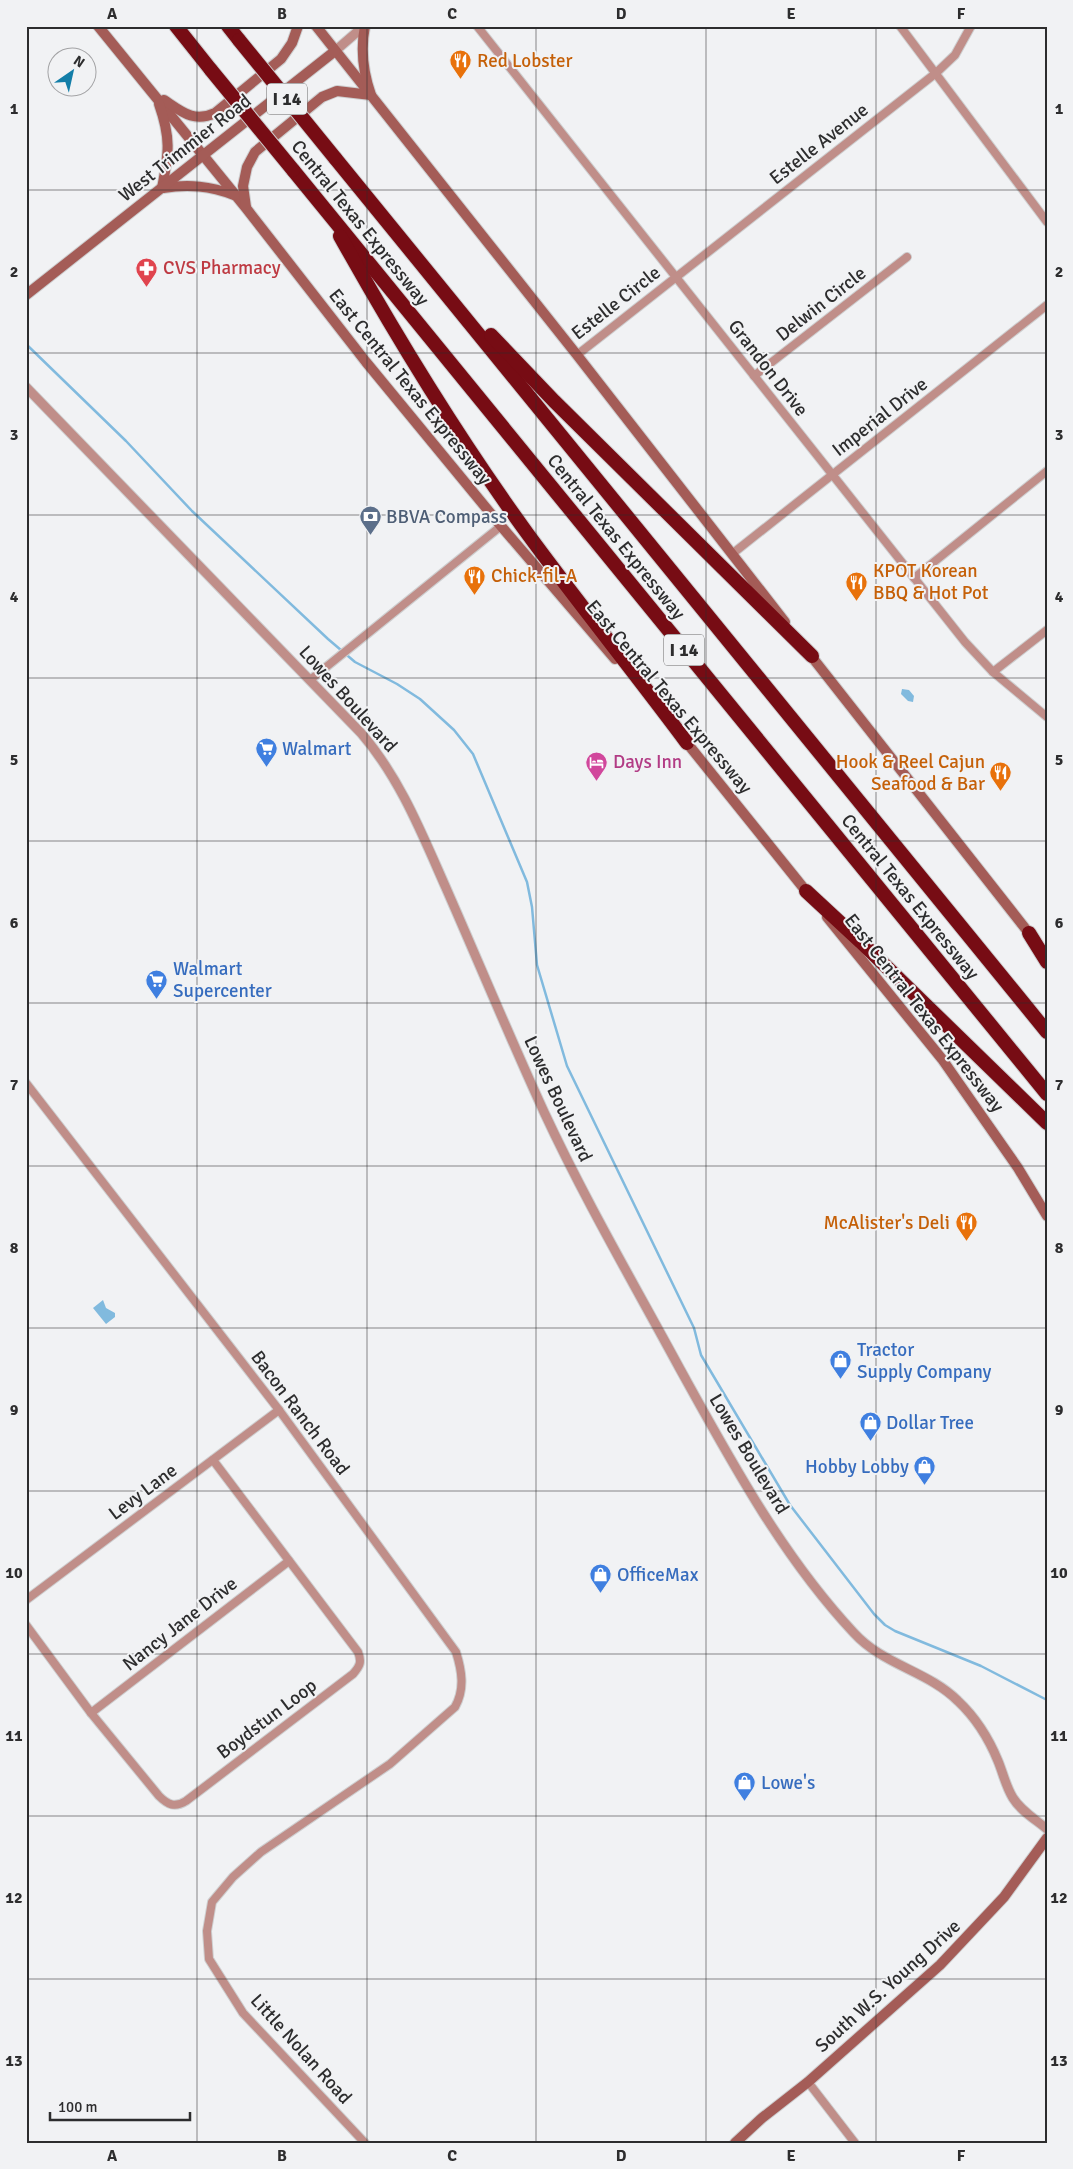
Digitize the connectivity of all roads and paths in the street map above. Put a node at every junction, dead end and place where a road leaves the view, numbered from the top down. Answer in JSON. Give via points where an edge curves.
{"nodes":[{"id":1,"x":98,"y":26,"type":"edge"},
{"id":2,"x":176,"y":26,"type":"edge"},
{"id":3,"x":228,"y":26,"type":"edge"},
{"id":4,"x":298,"y":26,"type":"edge"},
{"id":5,"x":316,"y":26,"type":"edge"},
{"id":6,"x":364,"y":26,"type":"edge"},
{"id":7,"x":477,"y":26,"type":"edge"},
{"id":8,"x":900,"y":26,"type":"edge"},
{"id":9,"x":971,"y":26,"type":"edge"},
{"id":10,"x":335,"y":51,"type":"junction"},
{"id":11,"x":936,"y":73,"type":"junction"},
{"id":12,"x":155,"y":94,"type":"junction"},
{"id":13,"x":371,"y":95,"type":"junction"},
{"id":14,"x":203,"y":156,"type":"junction"},
{"id":15,"x":162,"y":188,"type":"junction"},
{"id":16,"x":237,"y":196,"type":"junction"},
{"id":17,"x":322,"y":205,"type":"junction"},
{"id":18,"x":246,"y":208,"type":"junction"},
{"id":19,"x":1047,"y":222,"type":"edge"},
{"id":20,"x":907,"y":256,"type":"dead end"},
{"id":21,"x":676,"y":277,"type":"junction"},
{"id":22,"x":26,"y":294,"type":"edge"},
{"id":23,"x":1047,"y":305,"type":"edge"},
{"id":24,"x":461,"y":312,"type":"junction"},
{"id":25,"x":577,"y":355,"type":"junction"},
{"id":26,"x":754,"y":376,"type":"junction"},
{"id":27,"x":26,"y":386,"type":"edge"},
{"id":28,"x":1047,"y":471,"type":"edge"},
{"id":29,"x":833,"y":475,"type":"junction"},
{"id":30,"x":501,"y":526,"type":"junction"},
{"id":31,"x":732,"y":554,"type":"junction"},
{"id":32,"x":914,"y":578,"type":"junction"},
{"id":33,"x":1047,"y":630,"type":"edge"},
{"id":34,"x":812,"y":656,"type":"junction"},
{"id":35,"x":993,"y":672,"type":"junction"},
{"id":36,"x":310,"y":680,"type":"junction"},
{"id":37,"x":1047,"y":717,"type":"edge"},
{"id":38,"x":688,"y":743,"type":"junction"},
{"id":39,"x":806,"y":891,"type":"junction"},
{"id":40,"x":1029,"y":933,"type":"junction"},
{"id":41,"x":1047,"y":956,"type":"edge"},
{"id":42,"x":1047,"y":962,"type":"edge"},
{"id":43,"x":1047,"y":1032,"type":"edge"},
{"id":44,"x":26,"y":1083,"type":"edge"},
{"id":45,"x":1047,"y":1094,"type":"edge"},
{"id":46,"x":1047,"y":1124,"type":"edge"},
{"id":47,"x":1047,"y":1216,"type":"edge"},
{"id":48,"x":279,"y":1410,"type":"junction"},
{"id":49,"x":213,"y":1460,"type":"junction"},
{"id":50,"x":289,"y":1561,"type":"junction"},
{"id":51,"x":26,"y":1600,"type":"edge"},
{"id":52,"x":26,"y":1625,"type":"edge"},
{"id":53,"x":91,"y":1713,"type":"junction"},
{"id":54,"x":390,"y":1764,"type":"joint"},
{"id":55,"x":1047,"y":1829,"type":"edge"},
{"id":56,"x":1047,"y":1838,"type":"edge"},
{"id":57,"x":808,"y":2082,"type":"junction"},
{"id":58,"x":365,"y":2143,"type":"edge"},
{"id":59,"x":736,"y":2143,"type":"edge"},
{"id":60,"x":855,"y":2143,"type":"edge"}],
"edges":[{"from":1,"to":12,"type":"main road","name":"East Central Texas Expressway"},
{"from":2,"to":17,"type":"highway","name":"Central Texas Expressway","number":"I 14","bridge":true},
{"from":3,"to":24,"type":"highway","name":"Central Texas Expressway","number":"I 14","bridge":true},
{"from":4,"to":12,"type":"main road","via":[[281,59],[215,113],[204,118],[185,115]]},
{"from":5,"to":10,"type":"main road"},
{"from":6,"to":10,"type":"street","name":"West Trimmier Road"},
{"from":6,"to":13,"type":"main road","via":[[362,60]]},
{"from":7,"to":21,"type":"street","name":"Grandon Drive"},
{"from":8,"to":11,"type":"street"},
{"from":9,"to":11,"type":"street","name":"Estelle Avenue","via":[[955,55]]},
{"from":10,"to":13,"type":"main road"},
{"from":10,"to":14,"type":"main road","name":"West Trimmier Road"},
{"from":11,"to":19,"type":"street"},
{"from":11,"to":21,"type":"street","name":"Estelle Avenue"},
{"from":12,"to":14,"type":"main road","name":"East Central Texas Expressway"},
{"from":12,"to":15,"type":"main road","via":[[168,135]]},
{"from":13,"to":18,"type":"main road","via":[[338,90],[322,97],[255,152],[246,168],[243,186]]},
{"from":13,"to":25,"type":"main road"},
{"from":14,"to":15,"type":"main road","name":"West Trimmier Road"},
{"from":14,"to":16,"type":"main road","name":"East Central Texas Expressway"},
{"from":15,"to":16,"type":"main road","via":[[196,185]]},
{"from":15,"to":22,"type":"main road","name":"West Trimmier Road"},
{"from":16,"to":18,"type":"main road","name":"East Central Texas Expressway"},
{"from":17,"to":38,"type":"highway","via":[[436,402],[528,534]]},
{"from":17,"to":45,"type":"highway","name":"Central Texas Expressway","number":"I 14"},
{"from":18,"to":30,"type":"main road","name":"East Central Texas Expressway"},
{"from":20,"to":26,"type":"street","name":"Delwin Circle"},
{"from":21,"to":25,"type":"street","name":"Estelle Circle"},
{"from":21,"to":26,"type":"street","name":"Grandon Drive"},
{"from":23,"to":29,"type":"street","name":"Imperial Drive"},
{"from":24,"to":34,"type":"highway","via":[[478,322]]},
{"from":24,"to":43,"type":"highway","name":"Central Texas Expressway","number":"I 14"},
{"from":25,"to":31,"type":"main road"},
{"from":26,"to":29,"type":"street","name":"Grandon Drive"},
{"from":27,"to":36,"type":"street","name":"Lowes Boulevard"},
{"from":28,"to":32,"type":"street"},
{"from":29,"to":31,"type":"street","name":"Imperial Drive"},
{"from":29,"to":32,"type":"street","name":"Grandon Drive"},
{"from":30,"to":36,"type":"street"},
{"from":30,"to":38,"type":"main road","name":"East Central Texas Expressway"},
{"from":31,"to":34,"type":"main road"},
{"from":32,"to":35,"type":"street","name":"Grandon Drive"},
{"from":33,"to":35,"type":"street"},
{"from":34,"to":40,"type":"main road"},
{"from":35,"to":37,"type":"street","name":"Grandon Drive"},
{"from":36,"to":55,"type":"street","name":"Lowes Boulevard","via":[[361,733],[392,774],[418,825],[561,1146],[716,1435],[765,1514],[802,1570],[855,1635],[883,1658],[928,1678],[970,1713],[984,1733],[1014,1799]]},
{"from":38,"to":39,"type":"main road","name":"East Central Texas Expressway"},
{"from":39,"to":46,"type":"highway"},
{"from":39,"to":47,"type":"main road","name":"East Central Texas Expressway","via":[[942,1059],[1018,1168]]},
{"from":40,"to":41,"type":"main road"},
{"from":40,"to":42,"type":"highway"},
{"from":44,"to":48,"type":"street","name":"Bacon Ranch Road"},
{"from":48,"to":49,"type":"street","name":"Levy Lane"},
{"from":48,"to":54,"type":"street","name":"Bacon Ranch Road","via":[[456,1652],[462,1695],[455,1707]]},
{"from":49,"to":50,"type":"street","name":"Boydstun Loop"},
{"from":49,"to":51,"type":"street","name":"Levy Lane"},
{"from":50,"to":53,"type":"street","name":"Nancy Jane Drive"},
{"from":50,"to":53,"type":"street","name":"Boydstun Loop","via":[[358,1652],[360,1664],[353,1674],[180,1805],[166,1803],[159,1796]]},
{"from":52,"to":53,"type":"street","name":"Boydstun Loop"},
{"from":54,"to":58,"type":"street","name":"Little Nolan Road","via":[[262,1852],[233,1877],[212,1902],[207,1931],[209,1960],[243,2014]]},
{"from":56,"to":57,"type":"main road","name":"South W.S. Young Drive","via":[[1004,1897],[963,1943]]},
{"from":57,"to":59,"type":"main road","name":"South W.S. Young Drive"},
{"from":57,"to":60,"type":"street"}]}
